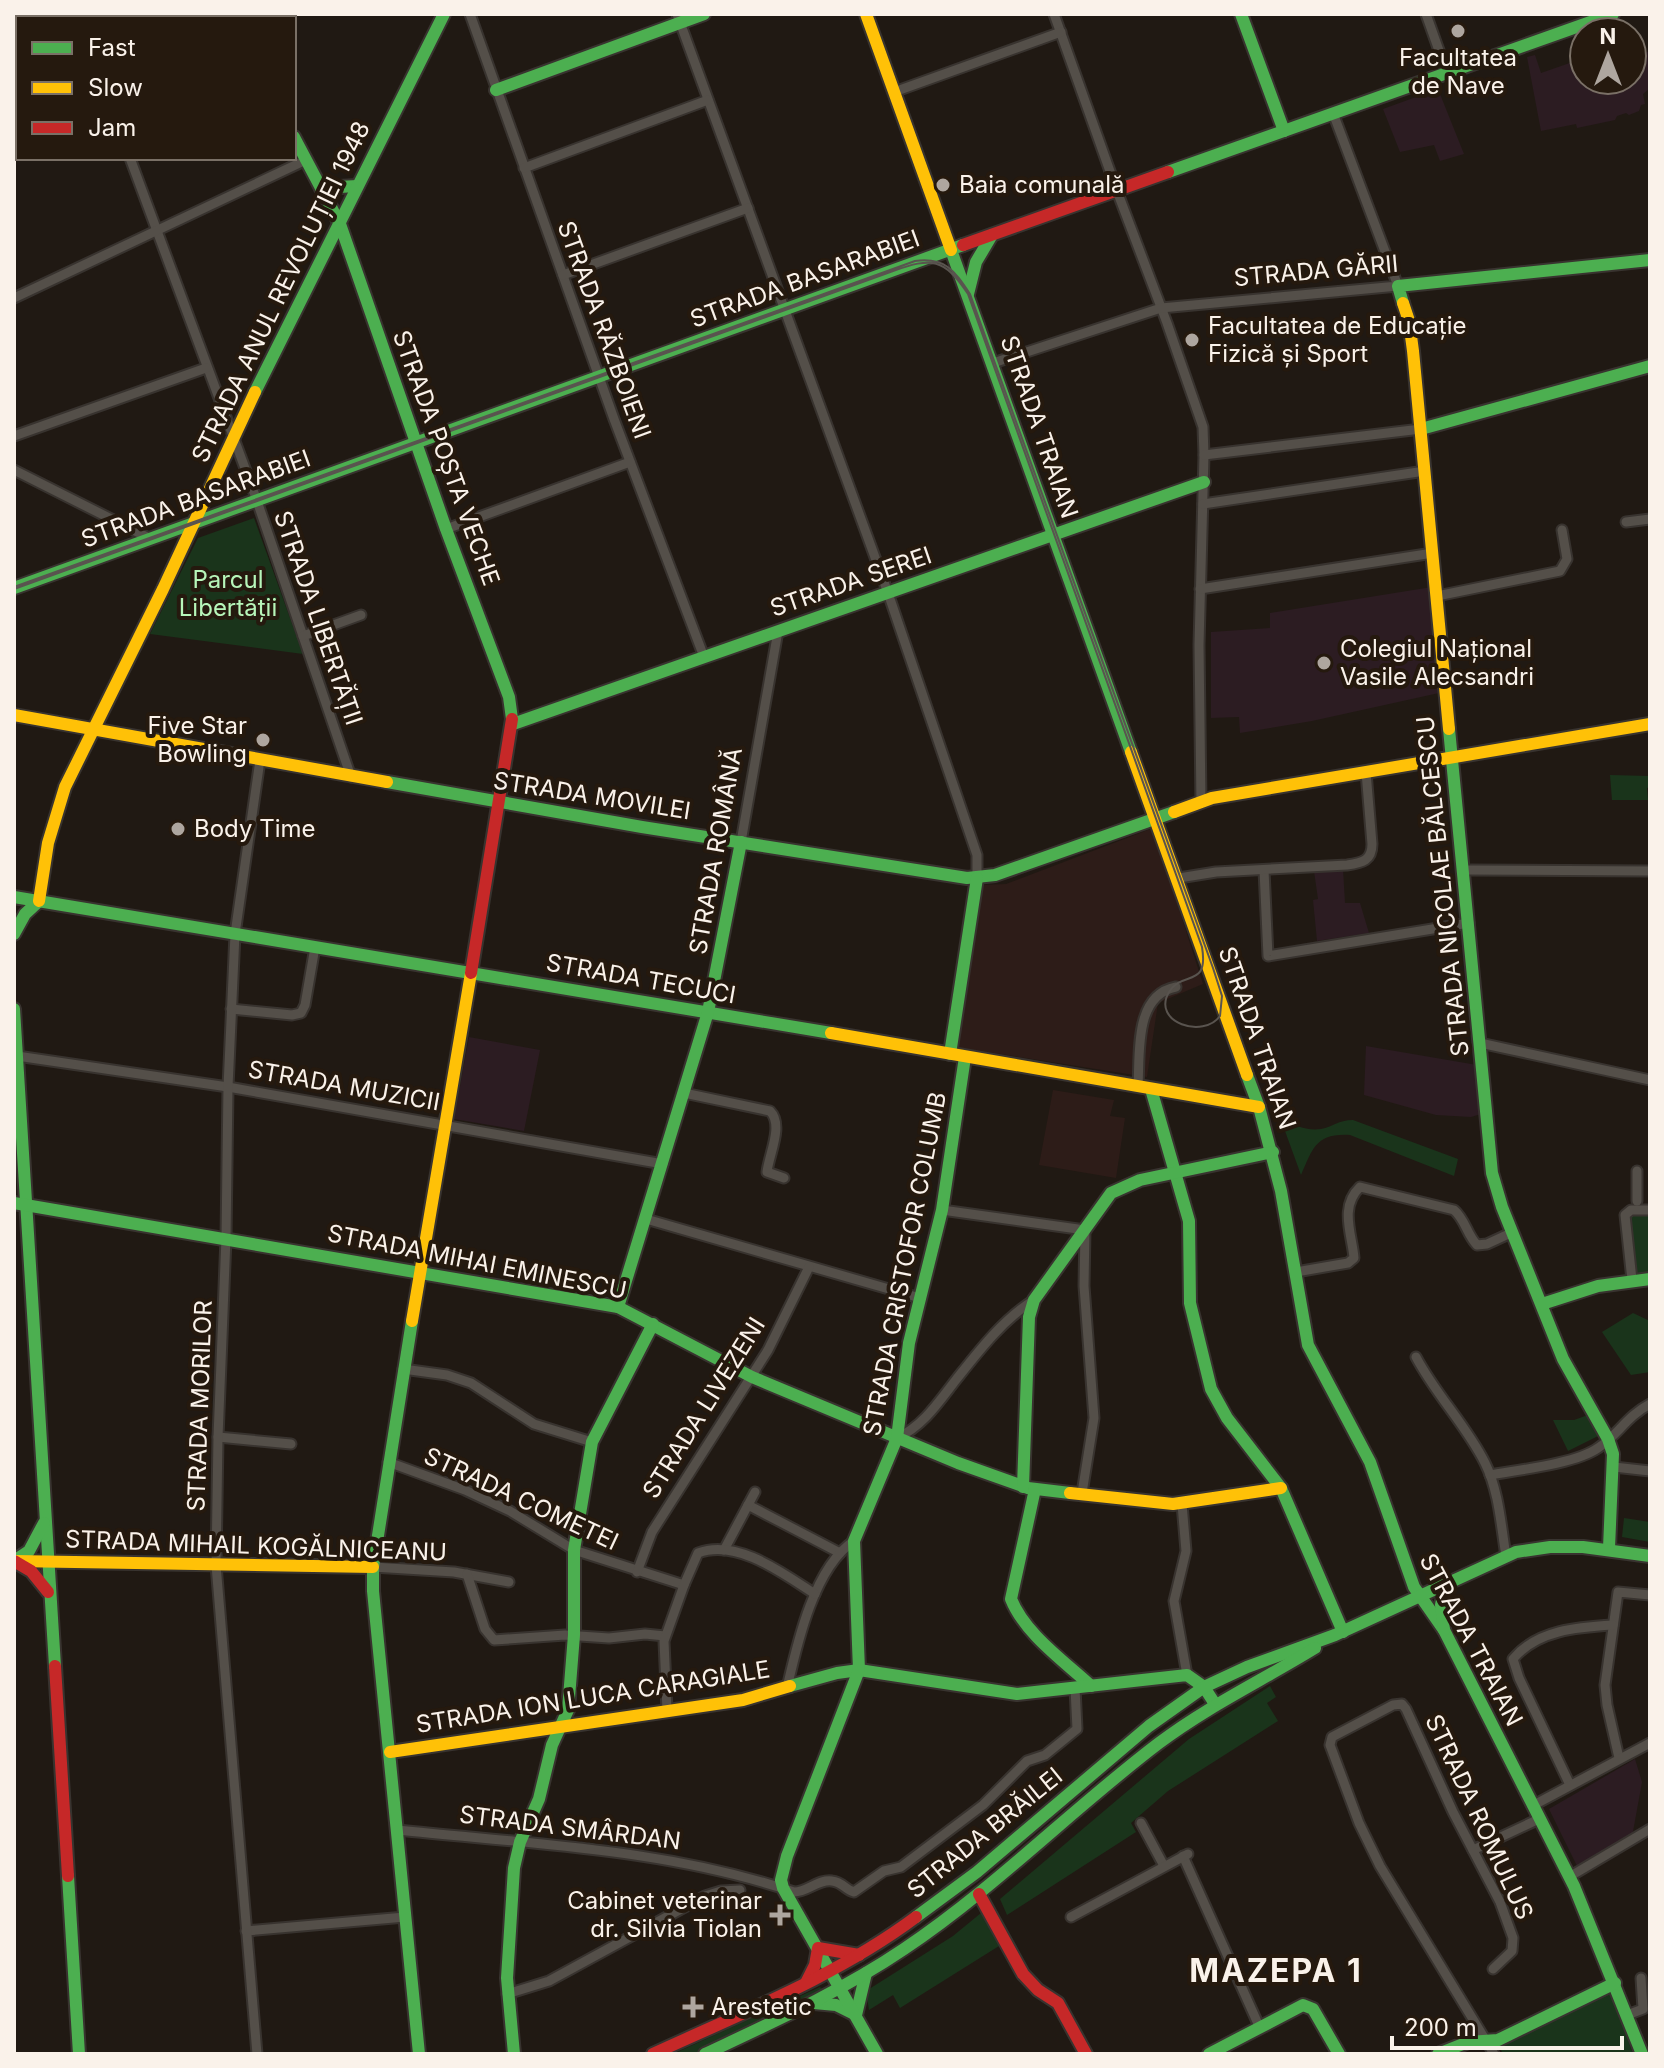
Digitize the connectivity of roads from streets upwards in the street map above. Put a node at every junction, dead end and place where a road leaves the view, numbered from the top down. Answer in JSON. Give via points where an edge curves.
{"nodes":[{"id":1,"x":444,"y":14,"type":"edge"},
{"id":2,"x":470,"y":14,"type":"edge"},
{"id":3,"x":704,"y":14,"type":"edge"},
{"id":4,"x":866,"y":14,"type":"edge"},
{"id":5,"x":1054,"y":14,"type":"edge"},
{"id":6,"x":1241,"y":14,"type":"edge"},
{"id":7,"x":1426,"y":14,"type":"edge"},
{"id":8,"x":1613,"y":14,"type":"edge"},
{"id":9,"x":679,"y":18,"type":"edge"},
{"id":10,"x":1061,"y":32,"type":"junction"},
{"id":11,"x":1447,"y":73,"type":"junction"},
{"id":12,"x":496,"y":90,"type":"junction"},
{"id":13,"x":894,"y":92,"type":"junction"},
{"id":14,"x":708,"y":100,"type":"junction"},
{"id":15,"x":1333,"y":113,"type":"junction"},
{"id":16,"x":1284,"y":131,"type":"junction"},
{"id":17,"x":296,"y":141,"type":"edge"},
{"id":18,"x":131,"y":160,"type":"edge"},
{"id":19,"x":306,"y":160,"type":"junction"},
{"id":20,"x":524,"y":168,"type":"junction"},
{"id":21,"x":357,"y":186,"type":"junction"},
{"id":22,"x":321,"y":188,"type":"junction"},
{"id":23,"x":1117,"y":191,"type":"junction"},
{"id":24,"x":748,"y":208,"type":"junction"},
{"id":25,"x":340,"y":224,"type":"junction"},
{"id":26,"x":156,"y":231,"type":"junction"},
{"id":27,"x":992,"y":235,"type":"junction"},
{"id":28,"x":951,"y":250,"type":"junction"},
{"id":29,"x":1650,"y":260,"type":"edge"},
{"id":30,"x":563,"y":275,"type":"junction"},
{"id":31,"x":1398,"y":286,"type":"junction"},
{"id":32,"x":968,"y":294,"type":"junction"},
{"id":33,"x":14,"y":298,"type":"edge"},
{"id":34,"x":1161,"y":308,"type":"junction"},
{"id":35,"x":784,"y":309,"type":"junction"},
{"id":36,"x":993,"y":363,"type":"junction"},
{"id":37,"x":1650,"y":366,"type":"edge"},
{"id":38,"x":206,"y":368,"type":"junction"},
{"id":39,"x":599,"y":377,"type":"junction"},
{"id":40,"x":1421,"y":429,"type":"junction"},
{"id":41,"x":14,"y":436,"type":"edge"},
{"id":42,"x":233,"y":436,"type":"junction"},
{"id":43,"x":416,"y":443,"type":"junction"},
{"id":44,"x":1204,"y":455,"type":"junction"},
{"id":45,"x":630,"y":462,"type":"junction"},
{"id":46,"x":14,"y":470,"type":"edge"},
{"id":47,"x":1425,"y":471,"type":"junction"},
{"id":48,"x":1204,"y":482,"type":"junction"},
{"id":49,"x":257,"y":499,"type":"junction"},
{"id":50,"x":1203,"y":504,"type":"junction"},
{"id":51,"x":1650,"y":519,"type":"edge"},
{"id":52,"x":1626,"y":522,"type":"dead end"},
{"id":53,"x":194,"y":523,"type":"junction"},
{"id":54,"x":446,"y":529,"type":"junction"},
{"id":55,"x":1562,"y":530,"type":"dead end"},
{"id":56,"x":1054,"y":535,"type":"junction"},
{"id":57,"x":151,"y":539,"type":"junction"},
{"id":58,"x":1433,"y":553,"type":"junction"},
{"id":59,"x":14,"y":588,"type":"edge"},
{"id":60,"x":1200,"y":589,"type":"junction"},
{"id":61,"x":888,"y":593,"type":"junction"},
{"id":62,"x":1437,"y":596,"type":"junction"},
{"id":63,"x":361,"y":615,"type":"dead end"},
{"id":64,"x":778,"y":631,"type":"junction"},
{"id":65,"x":303,"y":636,"type":"junction"},
{"id":66,"x":704,"y":657,"type":"junction"},
{"id":67,"x":14,"y":715,"type":"edge"},
{"id":68,"x":513,"y":724,"type":"junction"},
{"id":69,"x":1650,"y":724,"type":"edge"},
{"id":70,"x":92,"y":729,"type":"junction"},
{"id":71,"x":1452,"y":758,"type":"junction"},
{"id":72,"x":260,"y":760,"type":"junction"},
{"id":73,"x":1366,"y":772,"type":"junction"},
{"id":74,"x":351,"y":777,"type":"junction"},
{"id":75,"x":501,"y":803,"type":"junction"},
{"id":76,"x":1201,"y":803,"type":"junction"},
{"id":77,"x":1157,"y":819,"type":"junction"},
{"id":78,"x":741,"y":842,"type":"junction"},
{"id":79,"x":1264,"y":870,"type":"junction"},
{"id":80,"x":1464,"y":870,"type":"junction"},
{"id":81,"x":1650,"y":871,"type":"edge"},
{"id":82,"x":977,"y":878,"type":"junction"},
{"id":83,"x":1179,"y":878,"type":"junction"},
{"id":84,"x":14,"y":897,"type":"edge"},
{"id":85,"x":39,"y":901,"type":"junction"},
{"id":86,"x":1469,"y":923,"type":"junction"},
{"id":87,"x":14,"y":934,"type":"edge"},
{"id":88,"x":235,"y":934,"type":"junction"},
{"id":89,"x":315,"y":947,"type":"junction"},
{"id":90,"x":472,"y":973,"type":"junction"},
{"id":91,"x":1176,"y":987,"type":"dead end"},
{"id":92,"x":14,"y":1009,"type":"edge"},
{"id":93,"x":231,"y":1009,"type":"junction"},
{"id":94,"x":708,"y":1012,"type":"junction"},
{"id":95,"x":1480,"y":1043,"type":"junction"},
{"id":96,"x":950,"y":1054,"type":"junction"},
{"id":97,"x":17,"y":1056,"type":"junction"},
{"id":98,"x":965,"y":1057,"type":"junction"},
{"id":99,"x":1650,"y":1080,"type":"edge"},
{"id":100,"x":228,"y":1087,"type":"junction"},
{"id":101,"x":1144,"y":1087,"type":"junction"},
{"id":102,"x":684,"y":1093,"type":"junction"},
{"id":103,"x":1259,"y":1107,"type":"junction"},
{"id":104,"x":446,"y":1124,"type":"junction"},
{"id":105,"x":1273,"y":1152,"type":"junction"},
{"id":106,"x":663,"y":1164,"type":"junction"},
{"id":107,"x":1637,"y":1171,"type":"dead end"},
{"id":108,"x":1174,"y":1172,"type":"junction"},
{"id":109,"x":784,"y":1178,"type":"dead end"},
{"id":110,"x":1637,"y":1201,"type":"dead end"},
{"id":111,"x":20,"y":1203,"type":"edge"},
{"id":112,"x":942,"y":1210,"type":"junction"},
{"id":113,"x":1649,"y":1210,"type":"edge"},
{"id":114,"x":646,"y":1219,"type":"junction"},
{"id":115,"x":1085,"y":1230,"type":"junction"},
{"id":116,"x":1513,"y":1232,"type":"junction"},
{"id":117,"x":226,"y":1238,"type":"junction"},
{"id":118,"x":809,"y":1267,"type":"junction"},
{"id":119,"x":420,"y":1271,"type":"junction"},
{"id":120,"x":1296,"y":1272,"type":"junction"},
{"id":121,"x":1650,"y":1279,"type":"edge"},
{"id":122,"x":1632,"y":1280,"type":"junction"},
{"id":123,"x":920,"y":1298,"type":"junction"},
{"id":124,"x":1034,"y":1300,"type":"junction"},
{"id":125,"x":1542,"y":1304,"type":"junction"},
{"id":126,"x":618,"y":1307,"type":"junction"},
{"id":127,"x":653,"y":1324,"type":"junction"},
{"id":128,"x":1416,"y":1357,"type":"dead end"},
{"id":129,"x":403,"y":1369,"type":"junction"},
{"id":130,"x":752,"y":1377,"type":"junction"},
{"id":131,"x":1650,"y":1404,"type":"edge"},
{"id":132,"x":218,"y":1437,"type":"junction"},
{"id":133,"x":897,"y":1438,"type":"junction"},
{"id":134,"x":1608,"y":1439,"type":"junction"},
{"id":135,"x":592,"y":1442,"type":"junction"},
{"id":136,"x":291,"y":1444,"type":"dead end"},
{"id":137,"x":388,"y":1462,"type":"junction"},
{"id":138,"x":1614,"y":1467,"type":"junction"},
{"id":139,"x":1650,"y":1471,"type":"edge"},
{"id":140,"x":1490,"y":1475,"type":"junction"},
{"id":141,"x":1029,"y":1488,"type":"junction"},
{"id":142,"x":1281,"y":1488,"type":"junction"},
{"id":143,"x":755,"y":1492,"type":"dead end"},
{"id":144,"x":1082,"y":1493,"type":"junction"},
{"id":145,"x":1182,"y":1504,"type":"junction"},
{"id":146,"x":748,"y":1505,"type":"junction"},
{"id":147,"x":46,"y":1519,"type":"junction"},
{"id":148,"x":854,"y":1541,"type":"junction"},
{"id":149,"x":1609,"y":1548,"type":"junction"},
{"id":150,"x":574,"y":1550,"type":"junction"},
{"id":151,"x":724,"y":1550,"type":"junction"},
{"id":152,"x":840,"y":1553,"type":"junction"},
{"id":153,"x":1506,"y":1556,"type":"junction"},
{"id":154,"x":1650,"y":1556,"type":"edge"},
{"id":155,"x":14,"y":1561,"type":"edge"},
{"id":156,"x":49,"y":1562,"type":"junction"},
{"id":157,"x":216,"y":1565,"type":"junction"},
{"id":158,"x":373,"y":1567,"type":"junction"},
{"id":159,"x":637,"y":1572,"type":"junction"},
{"id":160,"x":467,"y":1574,"type":"junction"},
{"id":161,"x":509,"y":1582,"type":"dead end"},
{"id":162,"x":1446,"y":1584,"type":"junction"},
{"id":163,"x":684,"y":1585,"type":"junction"},
{"id":164,"x":815,"y":1594,"type":"junction"},
{"id":165,"x":49,"y":1595,"type":"junction"},
{"id":166,"x":1650,"y":1595,"type":"edge"},
{"id":167,"x":1420,"y":1596,"type":"junction"},
{"id":168,"x":1613,"y":1625,"type":"junction"},
{"id":169,"x":1444,"y":1630,"type":"junction"},
{"id":170,"x":1339,"y":1634,"type":"junction"},
{"id":171,"x":574,"y":1635,"type":"junction"},
{"id":172,"x":665,"y":1636,"type":"junction"},
{"id":173,"x":859,"y":1670,"type":"junction"},
{"id":174,"x":1187,"y":1675,"type":"junction"},
{"id":175,"x":1091,"y":1686,"type":"junction"},
{"id":176,"x":1204,"y":1687,"type":"junction"},
{"id":177,"x":787,"y":1688,"type":"junction"},
{"id":178,"x":1075,"y":1688,"type":"junction"},
{"id":179,"x":1215,"y":1704,"type":"junction"},
{"id":180,"x":667,"y":1711,"type":"junction"},
{"id":181,"x":559,"y":1726,"type":"junction"},
{"id":182,"x":1650,"y":1743,"type":"edge"},
{"id":183,"x":390,"y":1752,"type":"junction"},
{"id":184,"x":1619,"y":1758,"type":"junction"},
{"id":185,"x":1570,"y":1785,"type":"junction"},
{"id":186,"x":1532,"y":1806,"type":"junction"},
{"id":187,"x":1539,"y":1819,"type":"junction"},
{"id":188,"x":1141,"y":1823,"type":"dead end"},
{"id":189,"x":1650,"y":1829,"type":"edge"},
{"id":190,"x":398,"y":1830,"type":"junction"},
{"id":191,"x":520,"y":1842,"type":"junction"},
{"id":192,"x":1473,"y":1850,"type":"junction"},
{"id":193,"x":1164,"y":1866,"type":"junction"},
{"id":194,"x":1569,"y":1877,"type":"junction"},
{"id":195,"x":783,"y":1888,"type":"junction"},
{"id":196,"x":740,"y":1890,"type":"dead end"},
{"id":197,"x":979,"y":1894,"type":"junction"},
{"id":198,"x":405,"y":1917,"type":"junction"},
{"id":199,"x":1071,"y":1917,"type":"dead end"},
{"id":200,"x":246,"y":1931,"type":"junction"},
{"id":201,"x":818,"y":1948,"type":"junction"},
{"id":202,"x":860,"y":1955,"type":"junction"},
{"id":203,"x":1493,"y":1969,"type":"dead end"},
{"id":204,"x":831,"y":1970,"type":"junction"},
{"id":205,"x":866,"y":1973,"type":"junction"},
{"id":206,"x":1641,"y":1978,"type":"dead end"},
{"id":207,"x":805,"y":1983,"type":"junction"},
{"id":208,"x":1615,"y":1983,"type":"junction"},
{"id":209,"x":841,"y":1988,"type":"junction"},
{"id":210,"x":507,"y":1994,"type":"junction"},
{"id":211,"x":814,"y":2003,"type":"junction"},
{"id":212,"x":856,"y":2015,"type":"junction"},
{"id":213,"x":1627,"y":2015,"type":"junction"},
{"id":214,"x":1259,"y":2026,"type":"junction"},
{"id":215,"x":1485,"y":2041,"type":"junction"},
{"id":216,"x":1645,"y":2053,"type":"edge"},
{"id":217,"x":79,"y":2054,"type":"edge"},
{"id":218,"x":257,"y":2054,"type":"edge"},
{"id":219,"x":419,"y":2054,"type":"edge"},
{"id":220,"x":514,"y":2054,"type":"edge"},
{"id":221,"x":653,"y":2054,"type":"edge"},
{"id":222,"x":705,"y":2054,"type":"edge"},
{"id":223,"x":877,"y":2054,"type":"edge"},
{"id":224,"x":1086,"y":2054,"type":"edge"},
{"id":225,"x":1209,"y":2054,"type":"edge"},
{"id":226,"x":1339,"y":2054,"type":"edge"},
{"id":227,"x":1438,"y":2054,"type":"edge"},
{"id":228,"x":1494,"y":2054,"type":"edge"}],
"edges":[{"from":1,"to":21,"type":"street","name":"STRADA ANUL REVOLUȚIEI 1948"},
{"from":2,"to":12,"type":"street","name":"STRADA RĂZBOIENI"},
{"from":3,"to":9,"type":"street"},
{"from":4,"to":13,"type":"street","name":"STRADA TRAIAN"},
{"from":5,"to":10,"type":"street"},
{"from":6,"to":16,"type":"street"},
{"from":7,"to":11,"type":"street"},
{"from":8,"to":11,"type":"street","name":"STRADA BASARABIEI"},
{"from":9,"to":12,"type":"street"},
{"from":9,"to":14,"type":"street"},
{"from":10,"to":13,"type":"street"},
{"from":10,"to":23,"type":"street"},
{"from":11,"to":15,"type":"street","name":"STRADA BASARABIEI"},
{"from":12,"to":20,"type":"street","name":"STRADA RĂZBOIENI"},
{"from":13,"to":28,"type":"street","name":"STRADA TRAIAN"},
{"from":14,"to":20,"type":"street"},
{"from":14,"to":24,"type":"street"},
{"from":15,"to":16,"type":"street","name":"STRADA BASARABIEI"},
{"from":15,"to":31,"type":"street","name":"STRADA NICOLAE BĂLCESCU"},
{"from":16,"to":23,"type":"street","name":"STRADA BASARABIEI"},
{"from":17,"to":19,"type":"street","name":"STRADA POȘTA VECHE"},
{"from":18,"to":26,"type":"street","name":"STRADA LIBERTĂȚII"},
{"from":19,"to":22,"type":"street","name":"STRADA POȘTA VECHE"},
{"from":19,"to":26,"type":"street"},
{"from":20,"to":30,"type":"street","name":"STRADA RĂZBOIENI"},
{"from":21,"to":22,"type":"street"},
{"from":21,"to":25,"type":"street","name":"STRADA ANUL REVOLUȚIEI 1948"},
{"from":22,"to":25,"type":"street","name":"STRADA POȘTA VECHE"},
{"from":23,"to":27,"type":"street","name":"STRADA BASARABIEI"},
{"from":23,"to":34,"type":"street"},
{"from":24,"to":30,"type":"street"},
{"from":24,"to":35,"type":"street"},
{"from":25,"to":42,"type":"street","name":"STRADA ANUL REVOLUȚIEI 1948"},
{"from":25,"to":43,"type":"street","name":"STRADA POȘTA VECHE"},
{"from":26,"to":33,"type":"street"},
{"from":26,"to":38,"type":"street","name":"STRADA LIBERTĂȚII"},
{"from":27,"to":28,"type":"street","name":"STRADA BASARABIEI"},
{"from":27,"to":32,"type":"street","via":[[976,262]]},
{"from":28,"to":32,"type":"street","name":"STRADA TRAIAN"},
{"from":28,"to":35,"type":"street","name":"STRADA BASARABIEI"},
{"from":29,"to":31,"type":"street","name":"STRADA GĂRII"},
{"from":30,"to":39,"type":"street","name":"STRADA RĂZBOIENI"},
{"from":31,"to":34,"type":"street","name":"STRADA GĂRII"},
{"from":31,"to":40,"type":"street","name":"STRADA NICOLAE BĂLCESCU","via":[[1411,338]]},
{"from":32,"to":36,"type":"street","name":"STRADA TRAIAN"},
{"from":34,"to":36,"type":"street","name":"STRADA GĂRII"},
{"from":34,"to":44,"type":"street","via":[[1203,427]]},
{"from":35,"to":39,"type":"street","name":"STRADA BASARABIEI"},
{"from":35,"to":61,"type":"street"},
{"from":36,"to":56,"type":"street","name":"STRADA TRAIAN"},
{"from":37,"to":40,"type":"street"},
{"from":38,"to":41,"type":"street"},
{"from":38,"to":42,"type":"street","name":"STRADA LIBERTĂȚII"},
{"from":39,"to":43,"type":"street","name":"STRADA BASARABIEI"},
{"from":39,"to":45,"type":"street","name":"STRADA RĂZBOIENI"},
{"from":40,"to":44,"type":"street"},
{"from":40,"to":47,"type":"street","name":"STRADA NICOLAE BĂLCESCU"},
{"from":42,"to":49,"type":"street","name":"STRADA LIBERTĂȚII"},
{"from":42,"to":53,"type":"street","name":"STRADA ANUL REVOLUȚIEI 1948"},
{"from":43,"to":49,"type":"street","name":"STRADA BASARABIEI"},
{"from":43,"to":54,"type":"street","name":"STRADA POȘTA VECHE"},
{"from":44,"to":48,"type":"street"},
{"from":45,"to":54,"type":"street"},
{"from":45,"to":66,"type":"street","name":"STRADA RĂZBOIENI"},
{"from":46,"to":57,"type":"street"},
{"from":47,"to":50,"type":"street"},
{"from":47,"to":58,"type":"street","name":"STRADA NICOLAE BĂLCESCU"},
{"from":48,"to":50,"type":"street"},
{"from":48,"to":56,"type":"street","name":"STRADA SEREI"},
{"from":49,"to":53,"type":"street","name":"STRADA BASARABIEI"},
{"from":49,"to":65,"type":"street","name":"STRADA LIBERTĂȚII"},
{"from":50,"to":60,"type":"street"},
{"from":51,"to":52,"type":"street"},
{"from":53,"to":57,"type":"street","name":"STRADA BASARABIEI"},
{"from":53,"to":70,"type":"street","name":"STRADA ANUL REVOLUȚIEI 1948"},
{"from":54,"to":68,"type":"street","name":"STRADA POȘTA VECHE","via":[[509,697]]},
{"from":55,"to":62,"type":"street","via":[[1567,559],[1560,571]]},
{"from":56,"to":61,"type":"street","name":"STRADA SEREI"},
{"from":56,"to":77,"type":"street","name":"STRADA TRAIAN"},
{"from":57,"to":59,"type":"street","name":"STRADA BASARABIEI"},
{"from":58,"to":60,"type":"street"},
{"from":58,"to":62,"type":"street","name":"STRADA NICOLAE BĂLCESCU"},
{"from":60,"to":76,"type":"street"},
{"from":61,"to":64,"type":"street","name":"STRADA SEREI"},
{"from":61,"to":82,"type":"street","via":[[977,855]]},
{"from":62,"to":71,"type":"street","name":"STRADA NICOLAE BĂLCESCU"},
{"from":63,"to":65,"type":"street"},
{"from":64,"to":66,"type":"street","name":"STRADA SEREI"},
{"from":64,"to":78,"type":"street","name":"STRADA ROMÂNĂ"},
{"from":65,"to":74,"type":"street","name":"STRADA LIBERTĂȚII"},
{"from":66,"to":68,"type":"street","name":"STRADA SEREI"},
{"from":67,"to":70,"type":"street","name":"STRADA MOVILEI"},
{"from":68,"to":75,"type":"street","name":"STRADA POȘTA VECHE"},
{"from":69,"to":71,"type":"street","name":"STRADA MOVILEI"},
{"from":70,"to":72,"type":"street","name":"STRADA MOVILEI"},
{"from":70,"to":85,"type":"street","name":"STRADA ANUL REVOLUȚIEI 1948","via":[[54,815]]},
{"from":71,"to":73,"type":"street","name":"STRADA MOVILEI"},
{"from":71,"to":80,"type":"street","name":"STRADA NICOLAE BĂLCESCU"},
{"from":72,"to":74,"type":"street","name":"STRADA MOVILEI"},
{"from":72,"to":88,"type":"street","name":"STRADA MORILOR"},
{"from":73,"to":76,"type":"street","name":"STRADA MOVILEI"},
{"from":73,"to":79,"type":"street","via":[[1369,857],[1347,865]]},
{"from":74,"to":75,"type":"street","name":"STRADA MOVILEI"},
{"from":75,"to":78,"type":"street","name":"STRADA MOVILEI"},
{"from":75,"to":90,"type":"street","name":"STRADA POȘTA VECHE"},
{"from":76,"to":77,"type":"street","name":"STRADA MOVILEI"},
{"from":77,"to":82,"type":"street","name":"STRADA MOVILEI"},
{"from":77,"to":83,"type":"street","name":"STRADA TRAIAN"},
{"from":78,"to":82,"type":"street","name":"STRADA MOVILEI"},
{"from":78,"to":94,"type":"street","name":"STRADA ROMÂNĂ"},
{"from":79,"to":83,"type":"street"},
{"from":79,"to":86,"type":"street","via":[[1268,956]]},
{"from":80,"to":81,"type":"street"},
{"from":80,"to":86,"type":"street","name":"STRADA NICOLAE BĂLCESCU"},
{"from":82,"to":96,"type":"street"},
{"from":83,"to":103,"type":"street","name":"STRADA TRAIAN"},
{"from":84,"to":85,"type":"street","name":"STRADA TECUCI"},
{"from":85,"to":87,"type":"street"},
{"from":85,"to":88,"type":"street","name":"STRADA TECUCI"},
{"from":86,"to":95,"type":"street","name":"STRADA NICOLAE BĂLCESCU"},
{"from":88,"to":89,"type":"street","name":"STRADA TECUCI"},
{"from":88,"to":93,"type":"street","name":"STRADA MORILOR"},
{"from":89,"to":90,"type":"street","name":"STRADA TECUCI"},
{"from":89,"to":93,"type":"street","via":[[301,1013]]},
{"from":90,"to":94,"type":"street","name":"STRADA TECUCI"},
{"from":90,"to":104,"type":"street","name":"STRADA POȘTA VECHE"},
{"from":91,"to":101,"type":"street","via":[[1156,996],[1146,1011]]},
{"from":92,"to":97,"type":"street"},
{"from":93,"to":100,"type":"street","name":"STRADA MORILOR"},
{"from":94,"to":96,"type":"street","name":"STRADA TECUCI"},
{"from":94,"to":102,"type":"street","name":"STRADA ROMÂNĂ"},
{"from":95,"to":99,"type":"street"},
{"from":95,"to":116,"type":"street","name":"STRADA NICOLAE BĂLCESCU","via":[[1492,1173]]},
{"from":96,"to":98,"type":"street","name":"STRADA TECUCI"},
{"from":97,"to":100,"type":"street","name":"STRADA MUZICII"},
{"from":97,"to":111,"type":"street"},
{"from":98,"to":101,"type":"street","name":"STRADA TECUCI"},
{"from":98,"to":112,"type":"street","name":"STRADA CRISTOFOR COLUMB"},
{"from":100,"to":104,"type":"street","name":"STRADA MUZICII"},
{"from":100,"to":117,"type":"street","name":"STRADA MORILOR"},
{"from":101,"to":103,"type":"street","name":"STRADA TECUCI"},
{"from":101,"to":108,"type":"street"},
{"from":102,"to":106,"type":"street","name":"STRADA ROMÂNĂ"},
{"from":102,"to":109,"type":"street","via":[[775,1115],[767,1172]]},
{"from":103,"to":105,"type":"street","name":"STRADA TRAIAN"},
{"from":104,"to":106,"type":"street","name":"STRADA MUZICII"},
{"from":104,"to":119,"type":"street","name":"STRADA POȘTA VECHE"},
{"from":105,"to":108,"type":"street"},
{"from":105,"to":120,"type":"street","name":"STRADA TRAIAN"},
{"from":106,"to":114,"type":"street","name":"STRADA ROMÂNĂ"},
{"from":107,"to":110,"type":"street"},
{"from":108,"to":115,"type":"street","via":[[1111,1193]]},
{"from":108,"to":142,"type":"street","via":[[1191,1233],[1190,1303],[1211,1389]]},
{"from":111,"to":117,"type":"street","name":"STRADA MIHAI EMINESCU"},
{"from":111,"to":147,"type":"street"},
{"from":112,"to":115,"type":"street"},
{"from":112,"to":123,"type":"street","name":"STRADA CRISTOFOR COLUMB"},
{"from":113,"to":122,"type":"street","via":[[1625,1215]]},
{"from":114,"to":118,"type":"street"},
{"from":114,"to":126,"type":"street","name":"STRADA ROMÂNĂ"},
{"from":115,"to":124,"type":"street"},
{"from":115,"to":144,"type":"street","via":[[1094,1418]]},
{"from":116,"to":120,"type":"street","via":[[1477,1245],[1454,1210],[1360,1187],[1349,1211],[1354,1258]]},
{"from":116,"to":125,"type":"street","name":"STRADA NICOLAE BĂLCESCU"},
{"from":117,"to":119,"type":"street","name":"STRADA MIHAI EMINESCU"},
{"from":117,"to":132,"type":"street","name":"STRADA MORILOR"},
{"from":118,"to":123,"type":"street"},
{"from":118,"to":130,"type":"street","name":"STRADA LIVEZENI"},
{"from":119,"to":126,"type":"street","name":"STRADA MIHAI EMINESCU"},
{"from":119,"to":129,"type":"street","name":"STRADA POȘTA VECHE"},
{"from":120,"to":167,"type":"street","name":"STRADA TRAIAN","via":[[1308,1345],[1370,1462]]},
{"from":121,"to":122,"type":"street"},
{"from":122,"to":125,"type":"street"},
{"from":123,"to":133,"type":"street","name":"STRADA CRISTOFOR COLUMB"},
{"from":124,"to":133,"type":"street","via":[[977,1354],[919,1425]]},
{"from":124,"to":141,"type":"street","via":[[1029,1317]]},
{"from":125,"to":134,"type":"street","name":"STRADA NICOLAE BĂLCESCU","via":[[1563,1359]]},
{"from":126,"to":127,"type":"street","name":"STRADA MIHAI EMINESCU"},
{"from":127,"to":130,"type":"street","name":"STRADA MIHAI EMINESCU"},
{"from":127,"to":135,"type":"street"},
{"from":128,"to":140,"type":"street"},
{"from":129,"to":135,"type":"street","via":[[471,1383],[534,1424]]},
{"from":129,"to":137,"type":"street","name":"STRADA POȘTA VECHE"},
{"from":130,"to":133,"type":"street","name":"STRADA MIHAI EMINESCU"},
{"from":130,"to":159,"type":"street","name":"STRADA LIVEZENI","via":[[660,1517]]},
{"from":131,"to":134,"type":"street"},
{"from":132,"to":136,"type":"street"},
{"from":132,"to":157,"type":"street","name":"STRADA MORILOR"},
{"from":133,"to":141,"type":"street","name":"STRADA MIHAI EMINESCU"},
{"from":133,"to":148,"type":"street","name":"STRADA CRISTOFOR COLUMB"},
{"from":134,"to":138,"type":"street","name":"STRADA NICOLAE BĂLCESCU"},
{"from":134,"to":140,"type":"street","via":[[1599,1448],[1552,1464]]},
{"from":135,"to":150,"type":"street"},
{"from":137,"to":150,"type":"street","name":"STRADA COMETEI","via":[[499,1506]]},
{"from":137,"to":158,"type":"street","name":"STRADA POȘTA VECHE"},
{"from":138,"to":139,"type":"street"},
{"from":138,"to":149,"type":"street","name":"STRADA NICOLAE BĂLCESCU"},
{"from":140,"to":153,"type":"street"},
{"from":141,"to":144,"type":"street","name":"STRADA MIHAI EMINESCU"},
{"from":141,"to":175,"type":"street","via":[[1012,1604]]},
{"from":142,"to":145,"type":"street","name":"STRADA MIHAI EMINESCU"},
{"from":142,"to":170,"type":"street"},
{"from":143,"to":146,"type":"street"},
{"from":144,"to":145,"type":"street","name":"STRADA MIHAI EMINESCU"},
{"from":145,"to":174,"type":"street","via":[[1186,1551],[1174,1601]]},
{"from":146,"to":151,"type":"street"},
{"from":146,"to":152,"type":"street"},
{"from":147,"to":155,"type":"street","via":[[30,1550]]},
{"from":147,"to":156,"type":"street"},
{"from":148,"to":152,"type":"street"},
{"from":148,"to":173,"type":"street","name":"STRADA CRISTOFOR COLUMB"},
{"from":149,"to":153,"type":"street","name":"STRADA BRĂILEI","via":[[1545,1547]]},
{"from":149,"to":154,"type":"street","name":"STRADA BRĂILEI"},
{"from":150,"to":159,"type":"street","name":"STRADA COMETEI"},
{"from":150,"to":171,"type":"street"},
{"from":151,"to":163,"type":"street","via":[[698,1553]]},
{"from":151,"to":164,"type":"street","via":[[750,1557]]},
{"from":152,"to":164,"type":"street"},
{"from":153,"to":162,"type":"street","name":"STRADA BRĂILEI"},
{"from":155,"to":156,"type":"street","name":"STRADA MIHAIL KOGĂLNICEANU"},
{"from":155,"to":165,"type":"street","via":[[37,1576]]},
{"from":156,"to":157,"type":"street","name":"STRADA MIHAIL KOGĂLNICEANU"},
{"from":156,"to":165,"type":"street"},
{"from":157,"to":158,"type":"street","name":"STRADA MIHAIL KOGĂLNICEANU"},
{"from":157,"to":200,"type":"street","name":"STRADA MORILOR"},
{"from":158,"to":160,"type":"street","name":"STRADA MIHAIL KOGĂLNICEANU"},
{"from":158,"to":183,"type":"street","name":"STRADA POȘTA VECHE"},
{"from":159,"to":163,"type":"street","name":"STRADA COMETEI"},
{"from":160,"to":161,"type":"street","name":"STRADA MIHAIL KOGĂLNICEANU"},
{"from":160,"to":171,"type":"street","via":[[485,1629],[494,1640]]},
{"from":162,"to":167,"type":"street","name":"STRADA BRĂILEI"},
{"from":162,"to":169,"type":"street","via":[[1441,1605]]},
{"from":163,"to":172,"type":"street"},
{"from":164,"to":177,"type":"street"},
{"from":165,"to":217,"type":"street"},
{"from":166,"to":168,"type":"street","via":[[1618,1592]]},
{"from":167,"to":169,"type":"street","name":"STRADA TRAIAN"},
{"from":167,"to":170,"type":"street","name":"STRADA BRĂILEI"},
{"from":168,"to":184,"type":"street","via":[[1605,1685]]},
{"from":168,"to":185,"type":"street","via":[[1565,1629],[1518,1653],[1513,1662]]},
{"from":169,"to":186,"type":"street","name":"STRADA TRAIAN"},
{"from":170,"to":176,"type":"street","name":"STRADA BRĂILEI"},
{"from":170,"to":179,"type":"street","name":"STRADA BRĂILEI"},
{"from":171,"to":172,"type":"street"},
{"from":171,"to":181,"type":"street","via":[[568,1710]]},
{"from":172,"to":180,"type":"street"},
{"from":173,"to":177,"type":"street","name":"STRADA ION LUCA CARAGIALE"},
{"from":173,"to":178,"type":"street","name":"STRADA ION LUCA CARAGIALE","via":[[1017,1694]]},
{"from":173,"to":195,"type":"street","name":"STRADA CRISTOFOR COLUMB","via":[[787,1856]]},
{"from":174,"to":175,"type":"street","name":"STRADA ION LUCA CARAGIALE"},
{"from":174,"to":176,"type":"street"},
{"from":175,"to":178,"type":"street","name":"STRADA ION LUCA CARAGIALE"},
{"from":176,"to":179,"type":"street"},
{"from":176,"to":202,"type":"street","name":"STRADA BRĂILEI","via":[[1149,1726],[977,1872]]},
{"from":177,"to":180,"type":"street","name":"STRADA ION LUCA CARAGIALE"},
{"from":178,"to":195,"type":"street","name":"STRADA SMÂRDAN","via":[[1074,1733],[1045,1755],[1027,1761],[983,1805],[901,1867],[884,1871],[854,1892],[834,1881],[801,1892]]},
{"from":179,"to":197,"type":"street","name":"STRADA BRĂILEI","via":[[1170,1735]]},
{"from":180,"to":181,"type":"street","name":"STRADA ION LUCA CARAGIALE"},
{"from":181,"to":183,"type":"street","name":"STRADA ION LUCA CARAGIALE"},
{"from":181,"to":191,"type":"street","via":[[539,1799]]},
{"from":182,"to":184,"type":"street"},
{"from":183,"to":190,"type":"street","name":"STRADA POȘTA VECHE"},
{"from":184,"to":185,"type":"street"},
{"from":185,"to":186,"type":"street"},
{"from":186,"to":187,"type":"street","name":"STRADA TRAIAN"},
{"from":187,"to":192,"type":"street"},
{"from":187,"to":194,"type":"street","name":"STRADA TRAIAN"},
{"from":188,"to":193,"type":"street"},
{"from":189,"to":194,"type":"street"},
{"from":190,"to":191,"type":"street","name":"STRADA SMÂRDAN"},
{"from":190,"to":198,"type":"street","name":"STRADA POȘTA VECHE"},
{"from":191,"to":195,"type":"street","name":"STRADA SMÂRDAN","via":[[656,1859]]},
{"from":191,"to":210,"type":"street","via":[[512,1887]]},
{"from":192,"to":203,"type":"street","name":"STRADA ROMULUS","via":[[1515,1945]]},
{"from":192,"to":215,"type":"street","name":"STRADA ROMULUS","via":[[1404,1706],[1393,1705],[1332,1737],[1330,1745],[1380,1866]]},
{"from":193,"to":199,"type":"street"},
{"from":193,"to":214,"type":"street","via":[[1186,1855]]},
{"from":194,"to":208,"type":"street","name":"STRADA TRAIAN"},
{"from":195,"to":201,"type":"street"},
{"from":196,"to":210,"type":"street","via":[[705,1896],[549,1981]]},
{"from":197,"to":205,"type":"street","name":"STRADA BRĂILEI"},
{"from":197,"to":224,"type":"street","via":[[1023,1974],[1058,2003]]},
{"from":198,"to":200,"type":"street"},
{"from":198,"to":219,"type":"street","name":"STRADA POȘTA VECHE"},
{"from":200,"to":218,"type":"street","name":"STRADA MORILOR"},
{"from":201,"to":202,"type":"street"},
{"from":201,"to":204,"type":"street"},
{"from":201,"to":207,"type":"street"},
{"from":202,"to":204,"type":"street","name":"STRADA BRĂILEI"},
{"from":204,"to":207,"type":"street","name":"STRADA BRĂILEI"},
{"from":204,"to":209,"type":"street"},
{"from":205,"to":209,"type":"street","name":"STRADA BRĂILEI"},
{"from":205,"to":212,"type":"street"},
{"from":206,"to":213,"type":"street","via":[[1643,2009]]},
{"from":207,"to":221,"type":"street","name":"STRADA BRĂILEI"},
{"from":208,"to":213,"type":"street","name":"STRADA TRAIAN"},
{"from":208,"to":215,"type":"street","via":[[1498,2040]]},
{"from":209,"to":211,"type":"street","name":"STRADA BRĂILEI"},
{"from":209,"to":212,"type":"street"},
{"from":210,"to":220,"type":"street"},
{"from":211,"to":212,"type":"street","via":[[836,2005]]},
{"from":211,"to":222,"type":"street","name":"STRADA BRĂILEI"},
{"from":212,"to":223,"type":"street"},
{"from":213,"to":216,"type":"street","name":"STRADA TRAIAN"},
{"from":214,"to":225,"type":"street"},
{"from":214,"to":226,"type":"street","via":[[1308,2006]]},
{"from":215,"to":227,"type":"street"},
{"from":215,"to":228,"type":"street"}]}
